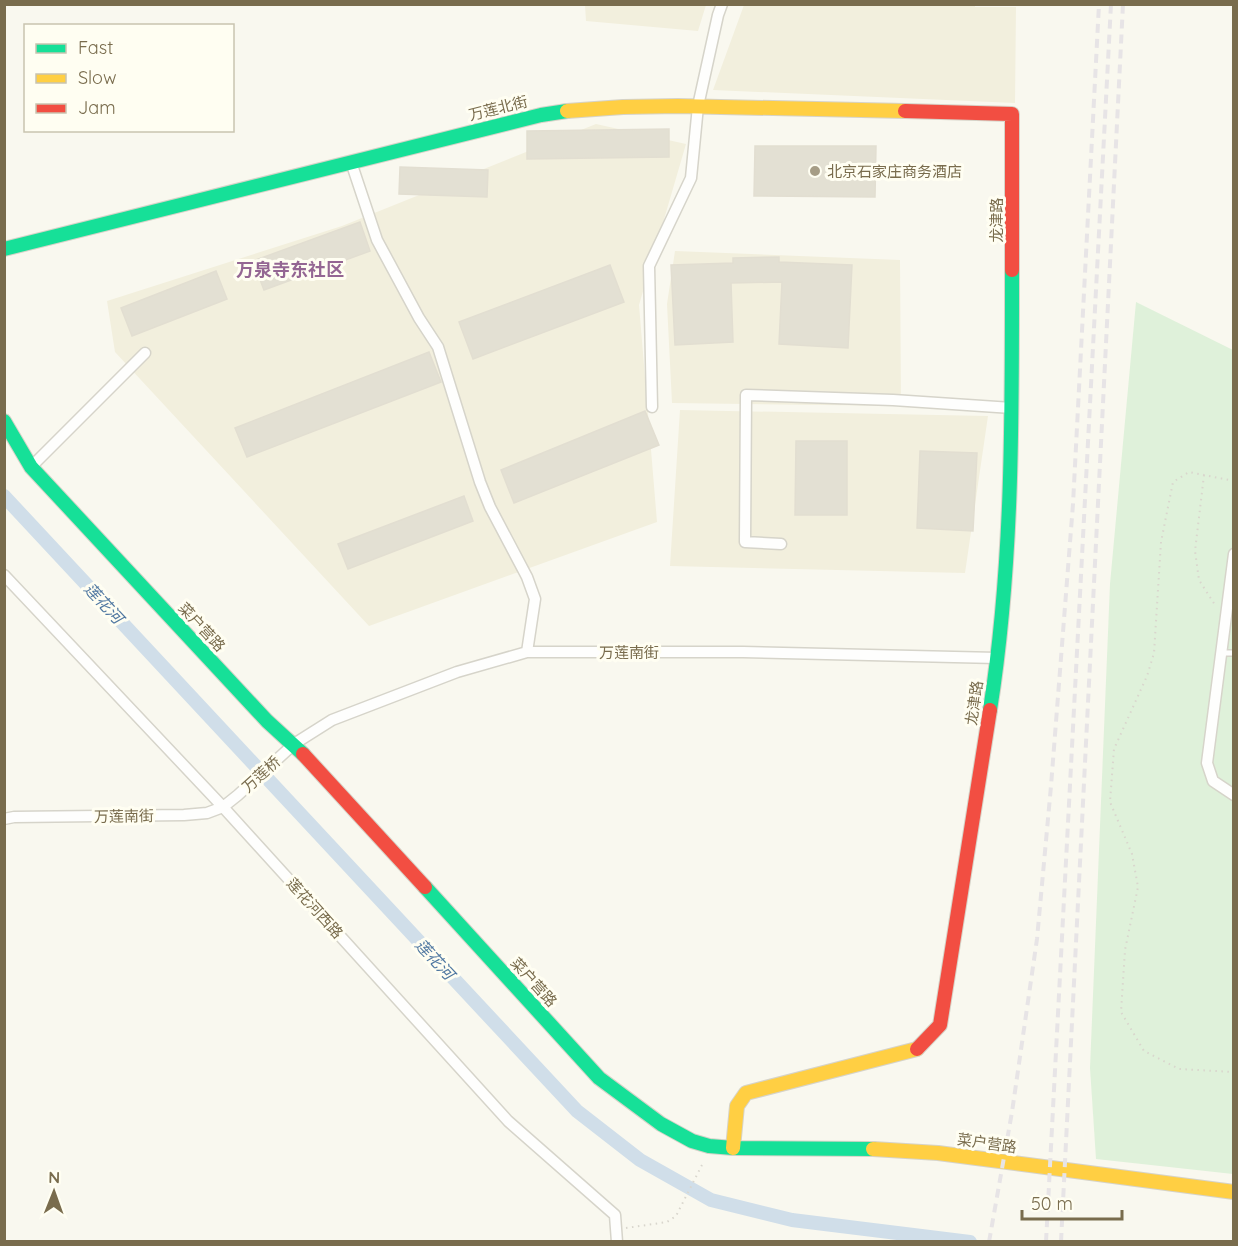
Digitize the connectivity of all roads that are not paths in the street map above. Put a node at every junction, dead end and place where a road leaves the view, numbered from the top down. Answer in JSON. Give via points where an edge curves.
{"nodes":[{"id":1,"x":722,"y":4,"type":"edge"},
{"id":2,"x":698,"y":106,"type":"junction"},
{"id":3,"x":1012,"y":114,"type":"joint"},
{"id":4,"x":351,"y":162,"type":"junction"},
{"id":5,"x":4,"y":249,"type":"edge"},
{"id":6,"x":145,"y":353,"type":"dead end"},
{"id":7,"x":652,"y":407,"type":"dead end"},
{"id":8,"x":1012,"y":408,"type":"junction"},
{"id":9,"x":4,"y":421,"type":"edge"},
{"id":10,"x":31,"y":467,"type":"junction"},
{"id":11,"x":781,"y":544,"type":"dead end"},
{"id":12,"x":1233,"y":554,"type":"edge"},
{"id":13,"x":4,"y":575,"type":"edge"},
{"id":14,"x":527,"y":652,"type":"junction"},
{"id":15,"x":1221,"y":653,"type":"junction"},
{"id":16,"x":1233,"y":653,"type":"edge"},
{"id":17,"x":997,"y":658,"type":"junction"},
{"id":18,"x":294,"y":744,"type":"junction"},
{"id":19,"x":284,"y":754,"type":"joint"},
{"id":20,"x":238,"y":795,"type":"joint"},
{"id":21,"x":1233,"y":795,"type":"edge"},
{"id":22,"x":223,"y":807,"type":"junction"},
{"id":23,"x":4,"y":819,"type":"edge"},
{"id":24,"x":733,"y":1148,"type":"junction"},
{"id":25,"x":1233,"y":1192,"type":"edge"},
{"id":26,"x":618,"y":1242,"type":"edge"}],
"edges":[{"from":1,"to":2,"type":"street"},
{"from":2,"to":3,"type":"street","name":"万莲北街"},
{"from":2,"to":4,"type":"street","name":"万莲北街","via":[[567,110]]},
{"from":2,"to":7,"type":"street","via":[[691,178],[649,266]]},
{"from":3,"to":8,"type":"street","name":"龙津路"},
{"from":4,"to":5,"type":"street","name":"万莲北街"},
{"from":4,"to":14,"type":"street","via":[[377,240],[438,347],[480,482],[535,599]]},
{"from":6,"to":10,"type":"street"},
{"from":8,"to":11,"type":"street","via":[[746,395],[745,542]]},
{"from":8,"to":17,"type":"street","name":"龙津路","via":[[1004,592]]},
{"from":9,"to":10,"type":"street","name":"菜户营路"},
{"from":10,"to":18,"type":"street","name":"菜户营路","via":[[267,721]]},
{"from":12,"to":15,"type":"street"},
{"from":13,"to":22,"type":"street","name":"莲花河西路"},
{"from":14,"to":17,"type":"street","name":"万莲南街"},
{"from":14,"to":18,"type":"street","name":"万莲南街","via":[[457,672],[332,720]]},
{"from":15,"to":16,"type":"lane"},
{"from":15,"to":21,"type":"street","via":[[1207,763],[1213,781]]},
{"from":17,"to":24,"type":"street","name":"龙津路","via":[[940,1025],[919,1049],[746,1093],[737,1106]]},
{"from":18,"to":19,"type":"street","name":"万莲南街"},
{"from":18,"to":24,"type":"street","name":"菜户营路","via":[[599,1078],[660,1124],[692,1141]]},
{"from":19,"to":20,"type":"street","name":"万莲桥"},
{"from":20,"to":22,"type":"street","name":"万莲南街"},
{"from":22,"to":23,"type":"street","name":"万莲南街","via":[[184,815]]},
{"from":22,"to":26,"type":"street","name":"莲花河西路","via":[[508,1121],[615,1215]]},
{"from":24,"to":25,"type":"street","name":"菜户营路","via":[[938,1153]]}]}
